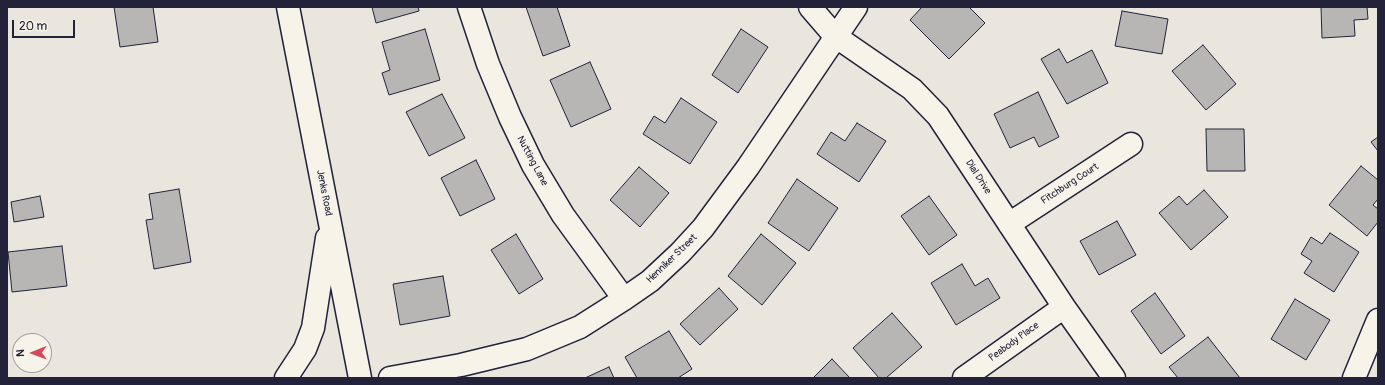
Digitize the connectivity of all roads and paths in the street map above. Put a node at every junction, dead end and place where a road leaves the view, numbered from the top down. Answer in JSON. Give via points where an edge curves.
{"nodes":[{"id":1,"x":288,"y":7,"type":"edge"},
{"id":2,"x":469,"y":7,"type":"edge"},
{"id":3,"x":810,"y":7,"type":"edge"},
{"id":4,"x":856,"y":7,"type":"edge"},
{"id":5,"x":835,"y":36,"type":"junction"},
{"id":6,"x":1131,"y":144,"type":"dead end"},
{"id":7,"x":329,"y":221,"type":"junction"},
{"id":8,"x":1009,"y":224,"type":"junction"},
{"id":9,"x":624,"y":299,"type":"junction"},
{"id":10,"x":1064,"y":307,"type":"junction"},
{"id":11,"x":1378,"y":320,"type":"edge"},
{"id":12,"x":286,"y":378,"type":"edge"},
{"id":13,"x":360,"y":378,"type":"edge"},
{"id":14,"x":390,"y":378,"type":"edge"},
{"id":15,"x":964,"y":378,"type":"edge"},
{"id":16,"x":1114,"y":378,"type":"edge"},
{"id":17,"x":1354,"y":378,"type":"edge"}],
"edges":[{"from":1,"to":7,"type":"street","name":"Jenks Road"},
{"from":2,"to":9,"type":"street","name":"Nutting Lane","via":[[488,64],[533,165],[563,215]]},
{"from":3,"to":5,"type":"street","name":"Dial Drive"},
{"from":4,"to":5,"type":"street","name":"Henniker Street"},
{"from":5,"to":8,"type":"street","name":"Dial Drive","via":[[912,89],[938,116]]},
{"from":5,"to":9,"type":"street","name":"Henniker Street","via":[[748,167],[703,228],[655,276]]},
{"from":6,"to":8,"type":"street","name":"Fitchburg Court"},
{"from":7,"to":12,"type":"street","via":[[313,328],[304,349]]},
{"from":7,"to":13,"type":"street","name":"Jenks Road"},
{"from":8,"to":10,"type":"street","name":"Dial Drive"},
{"from":9,"to":14,"type":"street","name":"Henniker Street","via":[[580,327],[527,349]]},
{"from":10,"to":15,"type":"street","name":"Peabody Place"},
{"from":10,"to":16,"type":"street","name":"Dial Drive"},
{"from":11,"to":17,"type":"street"}]}
